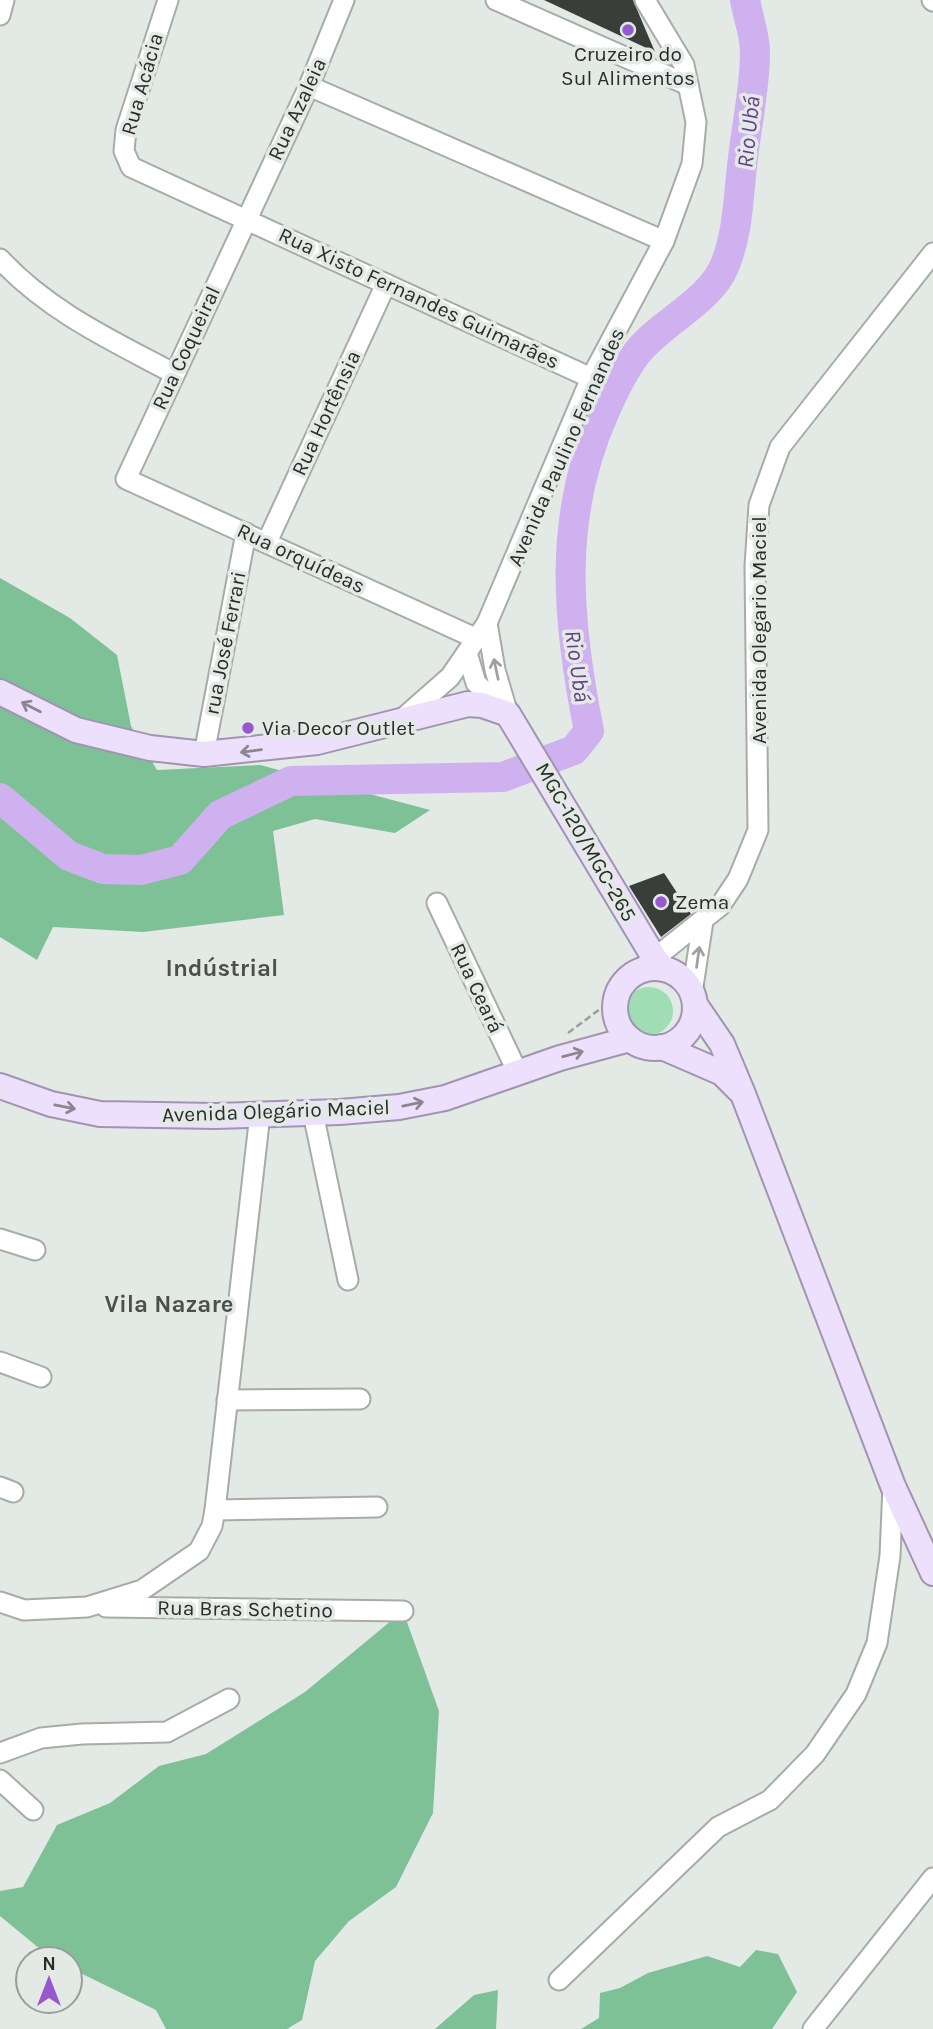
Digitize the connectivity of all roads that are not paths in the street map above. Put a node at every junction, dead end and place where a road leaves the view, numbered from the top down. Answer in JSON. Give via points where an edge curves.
{"nodes":[{"id":1,"x":4,"y":0,"type":"edge"},
{"id":2,"x":168,"y":0,"type":"edge"},
{"id":3,"x":344,"y":0,"type":"edge"},
{"id":4,"x":496,"y":0,"type":"edge"},
{"id":5,"x":645,"y":0,"type":"edge"},
{"id":6,"x":0,"y":15,"type":"edge"},
{"id":7,"x":688,"y":85,"type":"junction"},
{"id":8,"x":309,"y":86,"type":"junction"},
{"id":9,"x":247,"y":218,"type":"junction"},
{"id":10,"x":664,"y":241,"type":"junction"},
{"id":11,"x":933,"y":253,"type":"edge"},
{"id":12,"x":0,"y":259,"type":"edge"},
{"id":13,"x":386,"y":284,"type":"junction"},
{"id":14,"x":173,"y":373,"type":"junction"},
{"id":15,"x":591,"y":378,"type":"junction"},
{"id":16,"x":127,"y":478,"type":"joint"},
{"id":17,"x":246,"y":533,"type":"junction"},
{"id":18,"x":267,"y":542,"type":"junction"},
{"id":19,"x":477,"y":638,"type":"junction"},
{"id":20,"x":0,"y":692,"type":"edge"},
{"id":21,"x":400,"y":722,"type":"junction"},
{"id":22,"x":515,"y":722,"type":"junction"},
{"id":23,"x":204,"y":754,"type":"junction"},
{"id":24,"x":437,"y":903,"type":"dead end"},
{"id":25,"x":703,"y":920,"type":"junction"},
{"id":26,"x":652,"y":960,"type":"junction"},
{"id":27,"x":694,"y":999,"type":"junction"},
{"id":28,"x":630,"y":1039,"type":"junction"},
{"id":29,"x":662,"y":1047,"type":"junction"},
{"id":30,"x":518,"y":1073,"type":"junction"},
{"id":31,"x":0,"y":1086,"type":"edge"},
{"id":32,"x":743,"y":1094,"type":"junction"},
{"id":33,"x":313,"y":1113,"type":"junction"},
{"id":34,"x":260,"y":1114,"type":"junction"},
{"id":35,"x":0,"y":1239,"type":"edge"},
{"id":36,"x":35,"y":1250,"type":"dead end"},
{"id":37,"x":348,"y":1280,"type":"dead end"},
{"id":38,"x":0,"y":1362,"type":"edge"},
{"id":39,"x":41,"y":1377,"type":"dead end"},
{"id":40,"x":360,"y":1399,"type":"dead end"},
{"id":41,"x":227,"y":1400,"type":"junction"},
{"id":42,"x":893,"y":1486,"type":"junction"},
{"id":43,"x":377,"y":1507,"type":"dead end"},
{"id":44,"x":215,"y":1510,"type":"junction"},
{"id":45,"x":933,"y":1573,"type":"edge"},
{"id":46,"x":0,"y":1602,"type":"edge"},
{"id":47,"x":87,"y":1607,"type":"junction"},
{"id":48,"x":403,"y":1611,"type":"dead end"},
{"id":49,"x":229,"y":1699,"type":"dead end"},
{"id":50,"x":0,"y":1753,"type":"edge"},
{"id":51,"x":0,"y":1780,"type":"edge"},
{"id":52,"x":33,"y":1810,"type":"dead end"},
{"id":53,"x":933,"y":1878,"type":"edge"},
{"id":54,"x":559,"y":1980,"type":"dead end"},
{"id":55,"x":813,"y":2029,"type":"edge"}],
"edges":[{"from":1,"to":6,"type":"street"},
{"from":2,"to":9,"type":"street","name":"Rua Acácia","via":[[126,130],[124,150],[131,167]]},
{"from":3,"to":8,"type":"street","name":"Rua Azaleia"},
{"from":4,"to":7,"type":"street"},
{"from":5,"to":7,"type":"street","name":"Avenida Paulino Fernandes","via":[[684,65]]},
{"from":7,"to":10,"type":"street","name":"Avenida Paulino Fernandes","via":[[696,122],[692,164]]},
{"from":8,"to":9,"type":"street","name":"Rua Azaleia"},
{"from":8,"to":10,"type":"street"},
{"from":9,"to":13,"type":"street","name":"Rua Xisto Fernandes Guimarães"},
{"from":9,"to":14,"type":"street","name":"Rua Coqueiral"},
{"from":10,"to":15,"type":"street","name":"Avenida Paulino Fernandes"},
{"from":11,"to":25,"type":"street","name":"Avenida Olegario Maciel","via":[[780,447],[759,505],[755,566],[758,830],[738,878],[720,906]]},
{"from":12,"to":14,"type":"street","via":[[23,284],[79,323]]},
{"from":13,"to":15,"type":"street","name":"Rua Xisto Fernandes Guimarães"},
{"from":13,"to":18,"type":"street","name":"Rua Hortênsia"},
{"from":14,"to":16,"type":"street","name":"Rua Coqueiral"},
{"from":15,"to":19,"type":"street","name":"Avenida Paulino Fernandes"},
{"from":16,"to":17,"type":"street","name":"Rua orquídeas"},
{"from":17,"to":18,"type":"street","name":"Rua orquídeas"},
{"from":17,"to":23,"type":"street","name":"rua José Ferrari"},
{"from":18,"to":19,"type":"street","name":"Rua orquídeas"},
{"from":19,"to":21,"type":"street","name":"Avenida Paulino Fernandes","via":[[450,677]]},
{"from":22,"to":19,"type":"street","one_way":true},
{"from":19,"to":22,"type":"street","via":[[476,683]]},
{"from":23,"to":20,"type":"main road","name":"Avenida Paulino Fernandes","one_way":true,"via":[[150,748],[76,730]]},
{"from":21,"to":22,"type":"main road","name":"Avenida Paulino Fernandes","via":[[468,704],[482,705]]},
{"from":21,"to":23,"type":"main road","name":"Avenida Paulino Fernandes","one_way":true,"via":[[317,742]]},
{"from":22,"to":26,"type":"main road","name":"MGC-120/MGC-265"},
{"from":24,"to":30,"type":"street","name":"Rua Ceará"},
{"from":25,"to":26,"type":"street","name":"Avenida Olegario Maciel"},
{"from":27,"to":25,"type":"street","one_way":true},
{"from":26,"to":27,"type":"main road","via":[[680,978]]},
{"from":26,"to":28,"type":"main road","via":[[615,997],[617,1022]]},
{"from":27,"to":29,"type":"main road","via":[[691,1025],[684,1036]]},
{"from":27,"to":32,"type":"main road","via":[[722,1044]]},
{"from":28,"to":29,"type":"main road","via":[[651,1048]]},
{"from":30,"to":28,"type":"main road","name":"Avenida Olegário Maciel","one_way":true},
{"from":29,"to":32,"type":"main road","via":[[722,1073]]},
{"from":33,"to":30,"type":"main road","name":"Avenida Olegário Maciel","one_way":true,"via":[[399,1107],[444,1098]]},
{"from":31,"to":34,"type":"main road","name":"Avenida Olegário Maciel","one_way":true,"via":[[51,1104],[100,1114]]},
{"from":32,"to":42,"type":"main road"},
{"from":33,"to":34,"type":"main road","name":"Avenida Olegário Maciel"},
{"from":33,"to":37,"type":"street"},
{"from":34,"to":41,"type":"street"},
{"from":35,"to":36,"type":"street"},
{"from":38,"to":39,"type":"street"},
{"from":40,"to":41,"type":"street"},
{"from":41,"to":44,"type":"street"},
{"from":42,"to":45,"type":"main road"},
{"from":42,"to":54,"type":"street","via":[[890,1556],[877,1643],[849,1704],[815,1755],[770,1800],[718,1827]]},
{"from":43,"to":44,"type":"street"},
{"from":44,"to":47,"type":"street","via":[[199,1551],[142,1590]]},
{"from":46,"to":47,"type":"street","via":[[24,1610]]},
{"from":47,"to":48,"type":"street","name":"Rua Bras Schetino"},
{"from":49,"to":50,"type":"street","via":[[167,1732],[41,1738]]},
{"from":51,"to":52,"type":"street"},
{"from":53,"to":55,"type":"street"}]}
